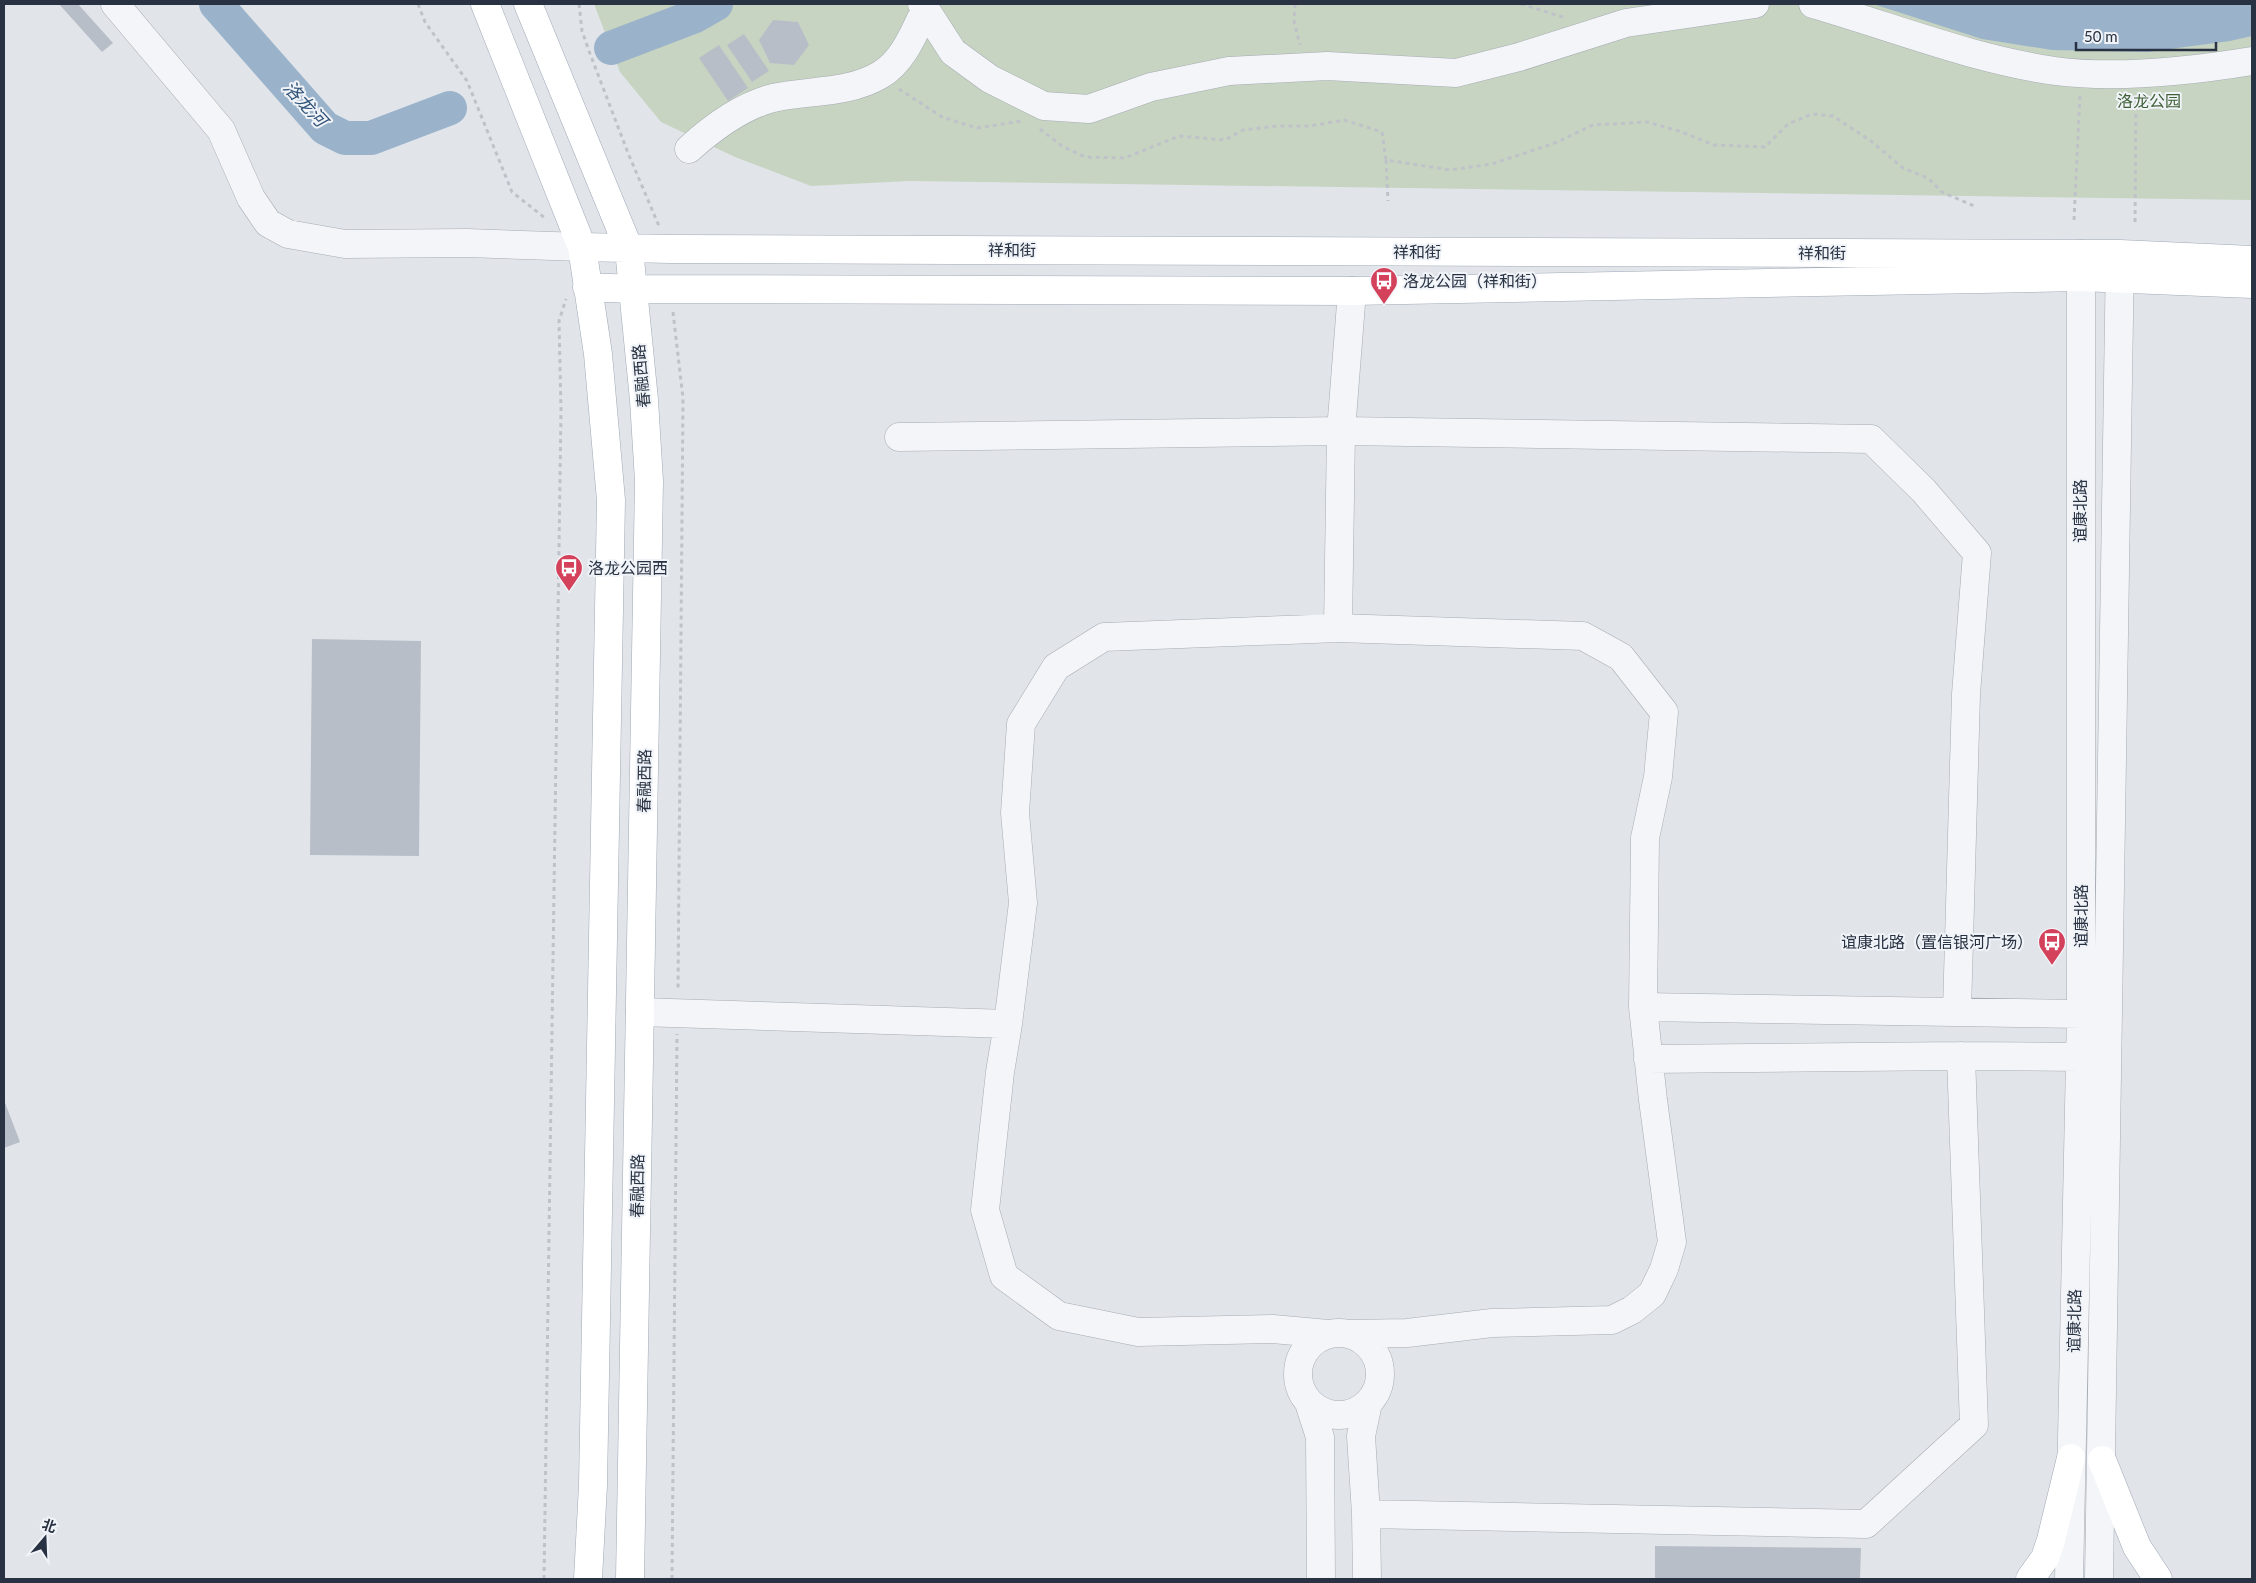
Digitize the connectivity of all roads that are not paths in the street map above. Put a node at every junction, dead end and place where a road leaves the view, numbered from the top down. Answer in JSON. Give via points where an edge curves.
{"nodes":[{"id":1,"x":115,"y":4,"type":"edge"},
{"id":2,"x":485,"y":4,"type":"edge"},
{"id":3,"x":528,"y":4,"type":"edge"},
{"id":4,"x":1754,"y":4,"type":"edge"},
{"id":5,"x":1813,"y":4,"type":"edge"},
{"id":6,"x":924,"y":7,"type":"edge"},
{"id":7,"x":2252,"y":61,"type":"edge"},
{"id":8,"x":689,"y":149,"type":"dead end"},
{"id":9,"x":582,"y":247,"type":"junction"},
{"id":10,"x":629,"y":249,"type":"junction"},
{"id":11,"x":2252,"y":260,"type":"edge"},
{"id":12,"x":2081,"y":265,"type":"junction"},
{"id":13,"x":2120,"y":266,"type":"junction"},
{"id":14,"x":2252,"y":284,"type":"edge"},
{"id":15,"x":633,"y":289,"type":"junction"},
{"id":16,"x":577,"y":290,"type":"junction"},
{"id":17,"x":1352,"y":290,"type":"junction"},
{"id":18,"x":1342,"y":431,"type":"junction"},
{"id":19,"x":899,"y":437,"type":"dead end"},
{"id":20,"x":1338,"y":628,"type":"junction"},
{"id":21,"x":1643,"y":1007,"type":"junction"},
{"id":22,"x":1957,"y":1010,"type":"junction"},
{"id":23,"x":640,"y":1012,"type":"junction"},
{"id":24,"x":2081,"y":1014,"type":"junction"},
{"id":25,"x":1008,"y":1024,"type":"junction"},
{"id":26,"x":1961,"y":1056,"type":"junction"},
{"id":27,"x":2080,"y":1056,"type":"junction"},
{"id":28,"x":1648,"y":1059,"type":"junction"},
{"id":29,"x":1273,"y":1329,"type":"junction"},
{"id":30,"x":1407,"y":1333,"type":"junction"},
{"id":31,"x":1339,"y":1334,"type":"junction"},
{"id":32,"x":1299,"y":1363,"type":"junction"},
{"id":33,"x":1379,"y":1363,"type":"junction"},
{"id":34,"x":1309,"y":1402,"type":"junction"},
{"id":35,"x":1368,"y":1403,"type":"junction"},
{"id":36,"x":2072,"y":1458,"type":"junction"},
{"id":37,"x":2102,"y":1460,"type":"junction"},
{"id":38,"x":593,"y":1485,"type":"junction"},
{"id":39,"x":632,"y":1488,"type":"junction"},
{"id":40,"x":1366,"y":1514,"type":"junction"},
{"id":41,"x":570,"y":1579,"type":"edge"},
{"id":42,"x":588,"y":1579,"type":"edge"},
{"id":43,"x":630,"y":1579,"type":"edge"},
{"id":44,"x":652,"y":1579,"type":"edge"},
{"id":45,"x":1321,"y":1579,"type":"edge"},
{"id":46,"x":1367,"y":1579,"type":"edge"},
{"id":47,"x":2030,"y":1579,"type":"edge"},
{"id":48,"x":2069,"y":1579,"type":"edge"},
{"id":49,"x":2099,"y":1579,"type":"edge"},
{"id":50,"x":2158,"y":1579,"type":"edge"}],
"edges":[{"from":1,"to":9,"type":"street","via":[[221,130],[251,198],[268,222],[288,234],[345,244],[467,243]]},
{"from":2,"to":9,"type":"main road"},
{"from":3,"to":10,"type":"main road","name":"春融西路"},
{"from":4,"to":6,"type":"street","via":[[1626,23],[1456,73],[1327,66],[1229,71],[1151,87],[1089,109],[1044,106],[990,79],[953,52]]},
{"from":5,"to":7,"type":"street","via":[[1980,56],[2056,71],[2136,73]]},
{"from":6,"to":8,"type":"street","via":[[897,61],[880,75],[845,88],[772,98],[734,115]]},
{"from":9,"to":10,"type":"main road","name":"祥和街"},
{"from":9,"to":16,"type":"main road"},
{"from":10,"to":12,"type":"main road","name":"祥和街"},
{"from":10,"to":15,"type":"main road","name":"春融西路"},
{"from":11,"to":13,"type":"main road","name":"祥和街"},
{"from":12,"to":13,"type":"main road","name":"祥和街"},
{"from":12,"to":17,"type":"main road","name":"祥和街"},
{"from":12,"to":24,"type":"street","name":"谊康北路"},
{"from":13,"to":14,"type":"main road","name":"祥和街"},
{"from":13,"to":37,"type":"street","name":"谊康北路"},
{"from":15,"to":16,"type":"main road","name":"祥和街"},
{"from":15,"to":17,"type":"main road","name":"祥和街"},
{"from":15,"to":23,"type":"main road","name":"春融西路","via":[[649,481]]},
{"from":16,"to":38,"type":"main road","via":[[598,354],[611,500]]},
{"from":17,"to":18,"type":"street"},
{"from":18,"to":19,"type":"street"},
{"from":18,"to":20,"type":"street"},
{"from":18,"to":22,"type":"street","via":[[1871,439],[1924,491],[1977,553],[1966,694]]},
{"from":20,"to":21,"type":"street","via":[[1583,636],[1622,657],[1664,712],[1658,777],[1645,838]]},
{"from":20,"to":25,"type":"street","via":[[1104,637],[1056,667],[1021,724],[1015,814],[1023,902]]},
{"from":21,"to":22,"type":"street"},
{"from":21,"to":28,"type":"street"},
{"from":22,"to":24,"type":"street"},
{"from":23,"to":25,"type":"street"},
{"from":23,"to":39,"type":"main road","name":"春融西路"},
{"from":24,"to":27,"type":"street","name":"谊康北路"},
{"from":25,"to":29,"type":"street","via":[[984,1210],[1004,1276],[1059,1316],[1138,1332]]},
{"from":26,"to":27,"type":"street"},
{"from":26,"to":28,"type":"street"},
{"from":26,"to":40,"type":"street","via":[[1974,1425],[1866,1524]]},
{"from":27,"to":36,"type":"street","name":"谊康北路"},
{"from":28,"to":30,"type":"street","via":[[1672,1242],[1652,1294],[1632,1310],[1612,1320],[1492,1322]]},
{"from":29,"to":31,"type":"street"},
{"from":29,"to":32,"type":"street","via":[[1290,1342]]},
{"from":30,"to":31,"type":"street"},
{"from":30,"to":33,"type":"street","via":[[1392,1344]]},
{"from":31,"to":32,"type":"street","via":[[1309,1344]]},
{"from":31,"to":33,"type":"street","via":[[1368,1344]]},
{"from":32,"to":34,"type":"street","via":[[1299,1384]]},
{"from":33,"to":35,"type":"street","via":[[1379,1385]]},
{"from":34,"to":35,"type":"street","via":[[1318,1409],[1338,1415],[1360,1410]]},
{"from":34,"to":45,"type":"street","via":[[1320,1438]]},
{"from":35,"to":40,"type":"street","via":[[1361,1436]]},
{"from":36,"to":47,"type":"main road","via":[[2045,1558]]},
{"from":36,"to":48,"type":"street","name":"谊康北路"},
{"from":37,"to":49,"type":"street","name":"谊康北路"},
{"from":37,"to":50,"type":"main road","via":[[2137,1547]]},
{"from":38,"to":41,"type":"main road"},
{"from":38,"to":42,"type":"main road"},
{"from":39,"to":43,"type":"main road","name":"春融西路"},
{"from":39,"to":44,"type":"main road","via":[[642,1556]]},
{"from":40,"to":46,"type":"street"}]}
